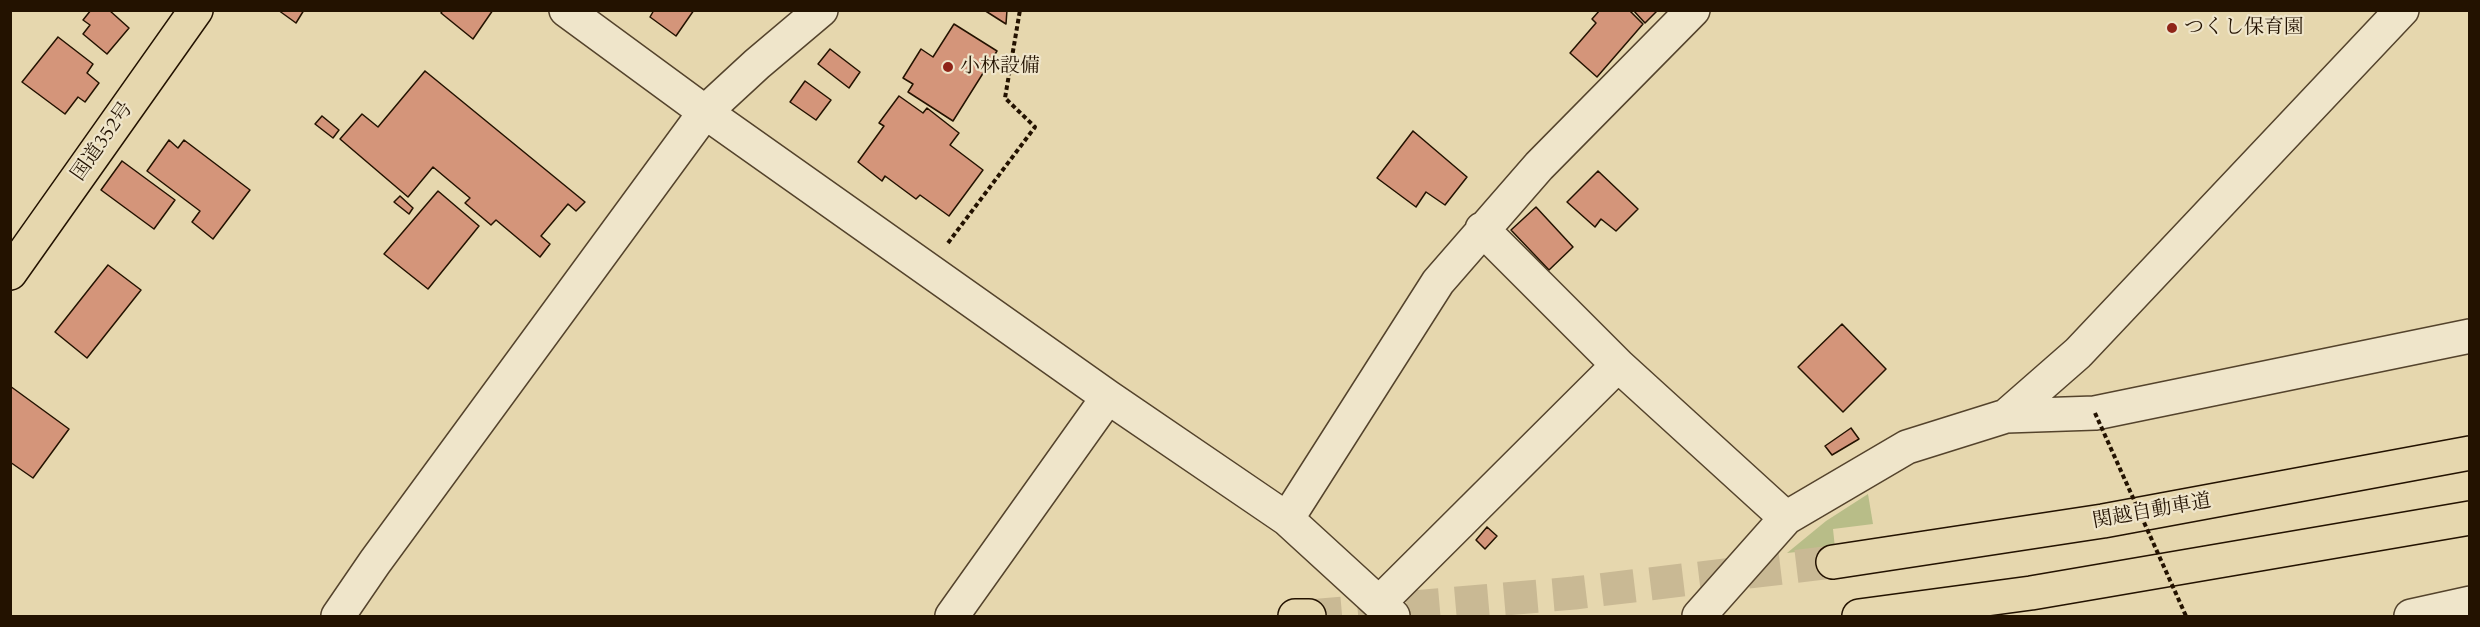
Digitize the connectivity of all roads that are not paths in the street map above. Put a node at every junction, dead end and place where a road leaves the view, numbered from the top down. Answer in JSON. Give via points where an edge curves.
{"nodes":[{"id":1,"x":196,"y":10,"type":"edge"},
{"id":2,"x":566,"y":10,"type":"edge"},
{"id":3,"x":821,"y":10,"type":"edge"},
{"id":4,"x":1693,"y":10,"type":"edge"},
{"id":5,"x":2402,"y":10,"type":"edge"},
{"id":6,"x":705,"y":112,"type":"junction"},
{"id":7,"x":1482,"y":229,"type":"junction"},
{"id":8,"x":10,"y":273,"type":"edge"},
{"id":9,"x":2469,"y":336,"type":"edge"},
{"id":10,"x":1618,"y":365,"type":"junction"},
{"id":11,"x":1107,"y":397,"type":"junction"},
{"id":12,"x":2006,"y":416,"type":"junction"},
{"id":13,"x":2469,"y":453,"type":"edge"},
{"id":14,"x":1786,"y":518,"type":"junction"},
{"id":15,"x":2469,"y":518,"type":"edge"},
{"id":16,"x":1287,"y":519,"type":"junction"},
{"id":17,"x":1833,"y":562,"type":"tunnel mouth"},
{"id":18,"x":2469,"y":603,"type":"edge"},
{"id":19,"x":1386,"y":610,"type":"edge"},
{"id":20,"x":338,"y":616,"type":"edge"},
{"id":21,"x":952,"y":616,"type":"edge"},
{"id":22,"x":1699,"y":616,"type":"edge"},
{"id":23,"x":1859,"y":616,"type":"edge"},
{"id":24,"x":2411,"y":616,"type":"edge"}],
"edges":[{"from":1,"to":8,"type":"highway","name":"国道352号"},
{"from":2,"to":6,"type":"street"},
{"from":3,"to":6,"type":"street"},
{"from":4,"to":7,"type":"street"},
{"from":5,"to":12,"type":"street","via":[[2078,353]]},
{"from":6,"to":11,"type":"street"},
{"from":6,"to":20,"type":"street"},
{"from":7,"to":10,"type":"street"},
{"from":7,"to":16,"type":"street","via":[[1438,282]]},
{"from":9,"to":12,"type":"street","via":[[2095,413]]},
{"from":10,"to":14,"type":"street"},
{"from":10,"to":19,"type":"street"},
{"from":11,"to":16,"type":"street"},
{"from":11,"to":21,"type":"street"},
{"from":12,"to":14,"type":"street","via":[[1907,447]]},
{"from":13,"to":17,"type":"highway","name":"関越自動車道","via":[[2103,521]]},
{"from":14,"to":22,"type":"street"},
{"from":15,"to":23,"type":"highway","via":[[2042,591]]},
{"from":16,"to":19,"type":"street"},
{"from":18,"to":24,"type":"street"}]}
